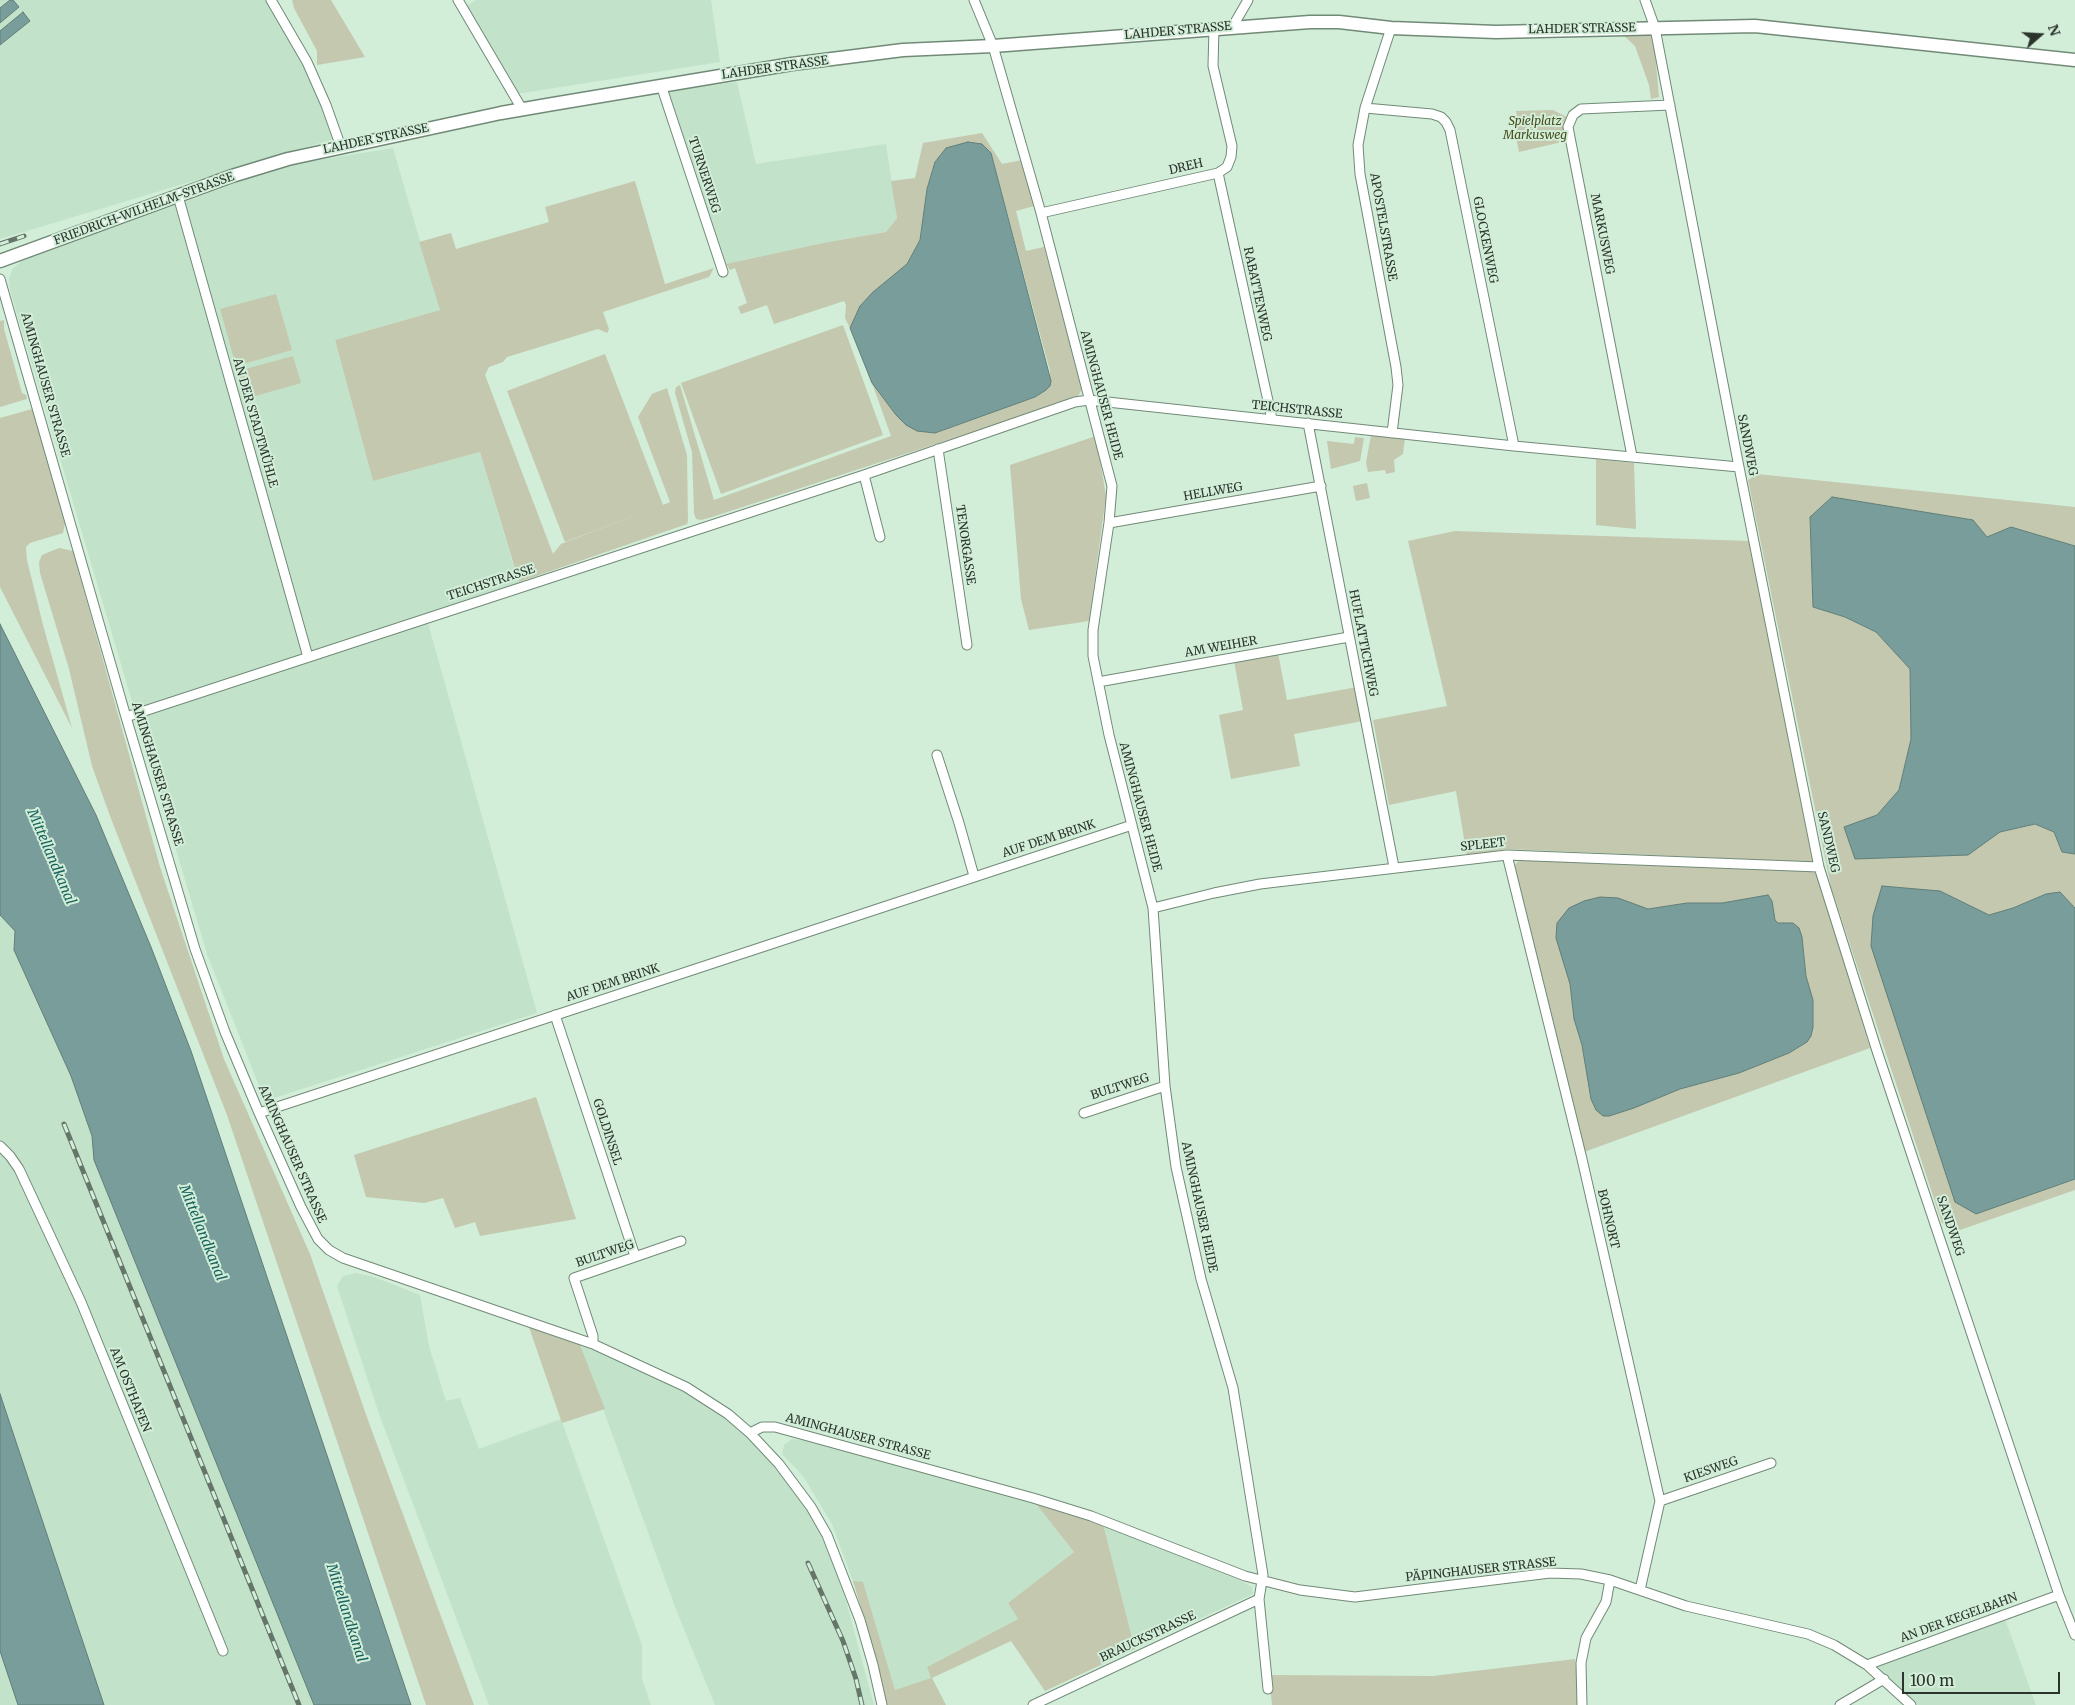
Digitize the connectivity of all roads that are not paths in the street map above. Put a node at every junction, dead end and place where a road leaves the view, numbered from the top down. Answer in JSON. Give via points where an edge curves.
{"nodes":[{"id":1,"x":271,"y":0,"type":"edge"},
{"id":2,"x":458,"y":0,"type":"edge"},
{"id":3,"x":974,"y":0,"type":"edge"},
{"id":4,"x":1248,"y":0,"type":"edge"},
{"id":5,"x":1645,"y":0,"type":"edge"},
{"id":6,"x":1233,"y":26,"type":"junction"},
{"id":7,"x":1214,"y":28,"type":"junction"},
{"id":8,"x":1390,"y":28,"type":"junction"},
{"id":9,"x":1655,"y":28,"type":"junction"},
{"id":10,"x":993,"y":46,"type":"junction"},
{"id":11,"x":2075,"y":60,"type":"edge"},
{"id":12,"x":661,"y":85,"type":"junction"},
{"id":13,"x":1670,"y":105,"type":"junction"},
{"id":14,"x":1365,"y":108,"type":"junction"},
{"id":15,"x":522,"y":110,"type":"junction"},
{"id":16,"x":341,"y":147,"type":"junction"},
{"id":17,"x":288,"y":159,"type":"joint"},
{"id":18,"x":1218,"y":173,"type":"junction"},
{"id":19,"x":178,"y":196,"type":"junction"},
{"id":20,"x":1041,"y":214,"type":"junction"},
{"id":21,"x":0,"y":261,"type":"edge"},
{"id":22,"x":723,"y":272,"type":"dead end"},
{"id":23,"x":0,"y":279,"type":"edge"},
{"id":24,"x":1090,"y":400,"type":"junction"},
{"id":25,"x":1272,"y":419,"type":"junction"},
{"id":26,"x":1308,"y":423,"type":"junction"},
{"id":27,"x":1392,"y":433,"type":"junction"},
{"id":28,"x":1514,"y":446,"type":"junction"},
{"id":29,"x":938,"y":449,"type":"junction"},
{"id":30,"x":1632,"y":456,"type":"junction"},
{"id":31,"x":1739,"y":467,"type":"junction"},
{"id":32,"x":864,"y":475,"type":"junction"},
{"id":33,"x":1321,"y":486,"type":"junction"},
{"id":34,"x":1109,"y":523,"type":"junction"},
{"id":35,"x":880,"y":537,"type":"dead end"},
{"id":36,"x":1349,"y":637,"type":"junction"},
{"id":37,"x":967,"y":644,"type":"dead end"},
{"id":38,"x":308,"y":657,"type":"junction"},
{"id":39,"x":1098,"y":682,"type":"junction"},
{"id":40,"x":126,"y":716,"type":"junction"},
{"id":41,"x":937,"y":756,"type":"dead end"},
{"id":42,"x":1132,"y":825,"type":"junction"},
{"id":43,"x":1507,"y":854,"type":"junction"},
{"id":44,"x":1394,"y":867,"type":"junction"},
{"id":45,"x":1819,"y":867,"type":"junction"},
{"id":46,"x":974,"y":876,"type":"junction"},
{"id":47,"x":1154,"y":908,"type":"junction"},
{"id":48,"x":555,"y":1015,"type":"junction"},
{"id":49,"x":1165,"y":1086,"type":"junction"},
{"id":50,"x":259,"y":1113,"type":"junction"},
{"id":51,"x":1084,"y":1113,"type":"dead end"},
{"id":52,"x":0,"y":1146,"type":"edge"},
{"id":53,"x":681,"y":1241,"type":"dead end"},
{"id":54,"x":635,"y":1256,"type":"junction"},
{"id":55,"x":593,"y":1344,"type":"junction"},
{"id":56,"x":750,"y":1433,"type":"junction"},
{"id":57,"x":1770,"y":1463,"type":"dead end"},
{"id":58,"x":1660,"y":1501,"type":"junction"},
{"id":59,"x":1610,"y":1580,"type":"junction"},
{"id":60,"x":1262,"y":1582,"type":"junction"},
{"id":61,"x":1640,"y":1590,"type":"junction"},
{"id":62,"x":2059,"y":1595,"type":"junction"},
{"id":63,"x":1259,"y":1599,"type":"junction"},
{"id":64,"x":2075,"y":1635,"type":"edge"},
{"id":65,"x":223,"y":1651,"type":"dead end"},
{"id":66,"x":1867,"y":1665,"type":"junction"},
{"id":67,"x":1884,"y":1679,"type":"junction"},
{"id":68,"x":1268,"y":1689,"type":"dead end"},
{"id":69,"x":882,"y":1705,"type":"edge"},
{"id":70,"x":1033,"y":1705,"type":"edge"},
{"id":71,"x":1582,"y":1705,"type":"edge"},
{"id":72,"x":1840,"y":1705,"type":"edge"},
{"id":73,"x":1911,"y":1705,"type":"edge"}],
"edges":[{"from":1,"to":16,"type":"street","via":[[307,62]]},
{"from":2,"to":15,"type":"street"},
{"from":3,"to":10,"type":"street","name":"AMINGHAUSER HEIDE"},
{"from":4,"to":6,"type":"street"},
{"from":5,"to":9,"type":"street","name":"SANDWEG"},
{"from":6,"to":7,"type":"street","name":"LAHDER STRASSE"},
{"from":6,"to":8,"type":"street","name":"LAHDER STRASSE","via":[[1338,22]]},
{"from":7,"to":10,"type":"street","name":"LAHDER STRASSE"},
{"from":7,"to":18,"type":"street","name":"DREH","via":[[1213,66],[1232,146],[1227,167]]},
{"from":8,"to":9,"type":"street","name":"LAHDER STRASSE","via":[[1496,32]]},
{"from":8,"to":14,"type":"street","name":"APOSTELSTRASSE"},
{"from":9,"to":11,"type":"street","name":"LAHDER STRASSE","via":[[1755,26]]},
{"from":9,"to":13,"type":"street","name":"SANDWEG"},
{"from":10,"to":12,"type":"street","name":"LAHDER STRASSE","via":[[903,50]]},
{"from":10,"to":20,"type":"street","name":"AMINGHAUSER HEIDE"},
{"from":12,"to":15,"type":"street","name":"LAHDER STRASSE"},
{"from":12,"to":22,"type":"street","name":"TURNERWEG"},
{"from":13,"to":30,"type":"street","name":"MARKUSWEG","via":[[1581,109],[1568,127]]},
{"from":13,"to":31,"type":"street","name":"SANDWEG"},
{"from":14,"to":27,"type":"street","name":"APOSTELSTRASSE","via":[[1358,159],[1396,367],[1398,385]]},
{"from":14,"to":28,"type":"street","name":"GLOCKENWEG","via":[[1432,114],[1441,117],[1450,130]]},
{"from":15,"to":16,"type":"street","name":"LAHDER STRASSE"},
{"from":16,"to":17,"type":"street","name":"LAHDER STRASSE"},
{"from":17,"to":19,"type":"street","name":"FRIEDRICH-WILHELM-STRASSE"},
{"from":18,"to":20,"type":"street","name":"DREH"},
{"from":18,"to":25,"type":"street","name":"RABATTENWEG"},
{"from":19,"to":21,"type":"street","name":"FRIEDRICH-WILHELM-STRASSE"},
{"from":19,"to":38,"type":"street","name":"AN DER STADTMÜHLE"},
{"from":20,"to":24,"type":"street","name":"AMINGHAUSER HEIDE"},
{"from":23,"to":40,"type":"street","name":"AMINGHAUSER STRASSE"},
{"from":24,"to":25,"type":"street","name":"TEICHSTRASSE"},
{"from":24,"to":29,"type":"street","name":"TEICHSTRASSE","via":[[1075,402]]},
{"from":24,"to":34,"type":"street","name":"AMINGHAUSER HEIDE","via":[[1112,486]]},
{"from":25,"to":26,"type":"street","name":"TEICHSTRASSE"},
{"from":26,"to":27,"type":"street","name":"TEICHSTRASSE"},
{"from":26,"to":33,"type":"street","name":"HUFLATTICHWEG"},
{"from":27,"to":28,"type":"street","name":"TEICHSTRASSE"},
{"from":28,"to":30,"type":"street","name":"TEICHSTRASSE"},
{"from":29,"to":32,"type":"street","name":"TEICHSTRASSE"},
{"from":29,"to":37,"type":"street","name":"TENORGASSE"},
{"from":30,"to":31,"type":"street","name":"TEICHSTRASSE"},
{"from":31,"to":45,"type":"street","name":"SANDWEG"},
{"from":32,"to":35,"type":"street"},
{"from":32,"to":38,"type":"street","name":"TEICHSTRASSE"},
{"from":33,"to":34,"type":"street","name":"HELLWEG"},
{"from":33,"to":36,"type":"street","name":"HUFLATTICHWEG"},
{"from":34,"to":39,"type":"street","name":"AMINGHAUSER HEIDE","via":[[1093,630]]},
{"from":36,"to":39,"type":"street","name":"AM WEIHER"},
{"from":36,"to":44,"type":"street","name":"HUFLATTICHWEG"},
{"from":38,"to":40,"type":"street","name":"TEICHSTRASSE"},
{"from":39,"to":42,"type":"street","name":"AMINGHAUSER HEIDE","via":[[1108,735]]},
{"from":40,"to":50,"type":"street","name":"AMINGHAUSER STRASSE","via":[[195,949]]},
{"from":41,"to":46,"type":"street"},
{"from":42,"to":46,"type":"street","name":"AUF DEM BRINK"},
{"from":42,"to":47,"type":"street","name":"AMINGHAUSER HEIDE"},
{"from":43,"to":44,"type":"street","name":"SPLEET"},
{"from":43,"to":45,"type":"street","name":"SPLEET"},
{"from":43,"to":58,"type":"street","name":"BOHNORT","via":[[1582,1159]]},
{"from":44,"to":47,"type":"street","name":"SPLEET","via":[[1260,884]]},
{"from":45,"to":62,"type":"street","name":"SANDWEG","via":[[1877,1051]]},
{"from":46,"to":48,"type":"street","name":"AUF DEM BRINK"},
{"from":47,"to":49,"type":"street","name":"AMINGHAUSER HEIDE"},
{"from":48,"to":50,"type":"street","name":"AUF DEM BRINK"},
{"from":48,"to":54,"type":"street","name":"GOLDINSEL"},
{"from":49,"to":51,"type":"street","name":"BULTWEG"},
{"from":49,"to":60,"type":"street","name":"AMINGHAUSER HEIDE","via":[[1188,1227],[1233,1388]]},
{"from":50,"to":55,"type":"street","name":"AMINGHAUSER STRASSE","via":[[312,1228],[329,1250],[343,1258]]},
{"from":52,"to":65,"type":"street","name":"AM OSTHAFEN","via":[[19,1169],[81,1302]]},
{"from":53,"to":54,"type":"street","name":"BULTWEG"},
{"from":54,"to":55,"type":"street","name":"BULTWEG","via":[[574,1278]]},
{"from":55,"to":56,"type":"street","name":"AMINGHAUSER STRASSE","via":[[686,1387],[728,1414]]},
{"from":56,"to":60,"type":"street","name":"AMINGHAUSER STRASSE","via":[[762,1427],[775,1427],[1033,1498],[1091,1516]]},
{"from":56,"to":69,"type":"street","via":[[795,1483],[827,1535],[860,1620]]},
{"from":57,"to":58,"type":"street","name":"KIESWEG"},
{"from":58,"to":61,"type":"street","name":"BOHNORT"},
{"from":59,"to":60,"type":"street","name":"PÄPINGHAUSER STRASSE","via":[[1581,1574],[1550,1573],[1355,1597]]},
{"from":59,"to":61,"type":"street","name":"PÄPINGHAUSER STRASSE"},
{"from":59,"to":71,"type":"street","via":[[1606,1602],[1586,1638],[1581,1663]]},
{"from":60,"to":63,"type":"street"},
{"from":61,"to":66,"type":"street","name":"PÄPINGHAUSER STRASSE","via":[[1686,1606],[1808,1634]]},
{"from":62,"to":64,"type":"street","name":"SANDWEG"},
{"from":62,"to":66,"type":"street","name":"AN DER KEGELBAHN"},
{"from":63,"to":68,"type":"street"},
{"from":63,"to":70,"type":"street","name":"BRAUCKSTRASSE"},
{"from":66,"to":67,"type":"street","name":"PÄPINGHAUSER STRASSE"},
{"from":67,"to":72,"type":"street"},
{"from":67,"to":73,"type":"street","name":"PÄPINGHAUSER STRASSE"}]}
